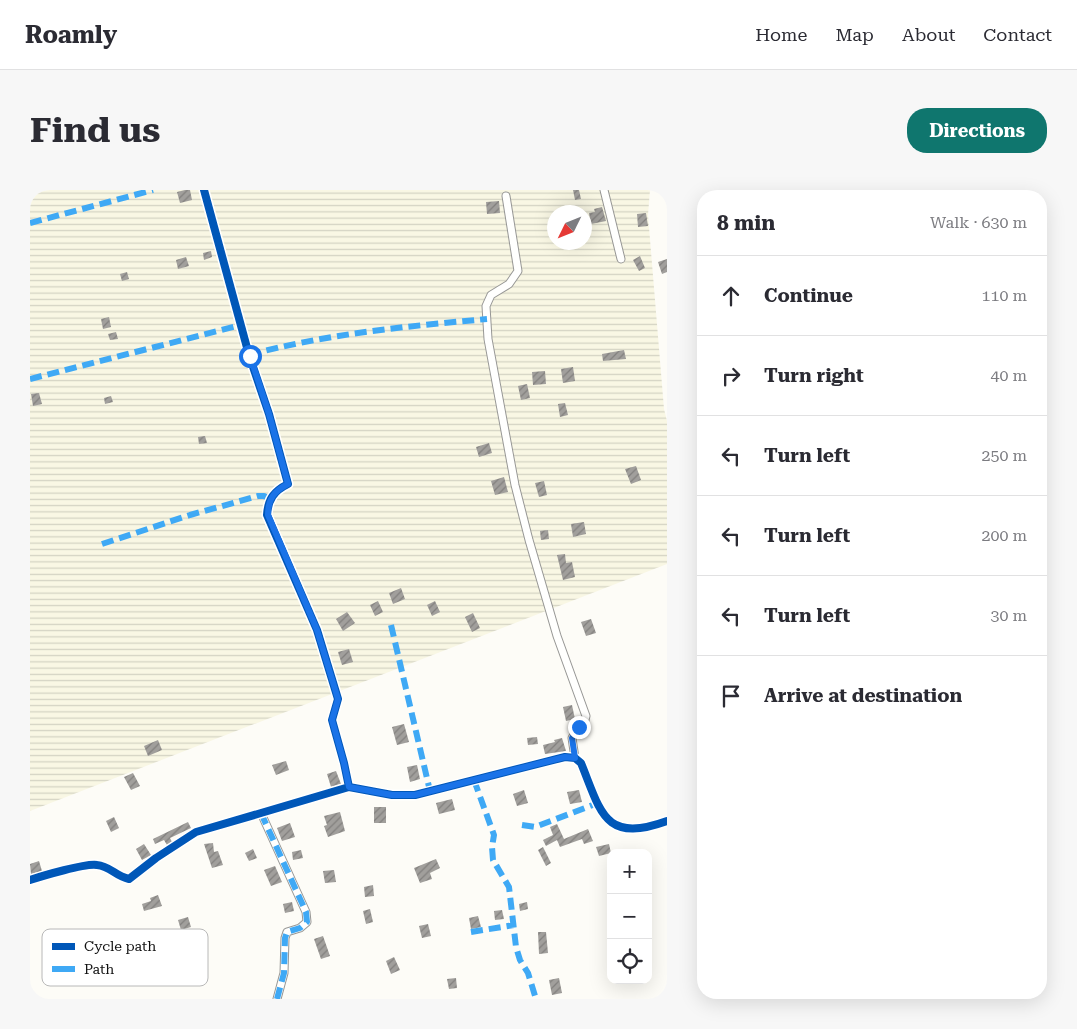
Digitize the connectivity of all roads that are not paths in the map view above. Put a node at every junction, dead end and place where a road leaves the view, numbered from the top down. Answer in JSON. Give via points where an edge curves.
{"nodes":[{"id":1,"x":204,"y":190,"type":"edge"},
{"id":2,"x":604,"y":190,"type":"edge"},
{"id":3,"x":506,"y":196,"type":"dead end"},
{"id":4,"x":621,"y":259,"type":"dead end"},
{"id":5,"x":575,"y":758,"type":"junction"},
{"id":6,"x":349,"y":787,"type":"junction"},
{"id":7,"x":260,"y":813,"type":"junction"},
{"id":8,"x":667,"y":821,"type":"edge"},
{"id":9,"x":30,"y":880,"type":"edge"},
{"id":10,"x":277,"y":999,"type":"edge"}],
"edges":[{"from":1,"to":6,"type":"street","via":[[288,484],[271,497],[268,515],[317,630],[338,699],[332,720]]},
{"from":2,"to":4,"type":"street"},
{"from":3,"to":5,"type":"street","via":[[518,271],[509,284],[491,295],[486,306],[488,339],[528,540],[557,636],[586,716],[584,724],[572,738]]},
{"from":5,"to":6,"type":"street","via":[[565,757],[415,795],[392,795]]},
{"from":5,"to":8,"type":"street","via":[[581,763],[602,813],[613,825],[630,829]]},
{"from":6,"to":7,"type":"street"},
{"from":7,"to":9,"type":"street","via":[[196,832],[129,879],[95,864]]},
{"from":7,"to":10,"type":"street","via":[[306,912],[307,922],[287,932],[284,973]]}]}
